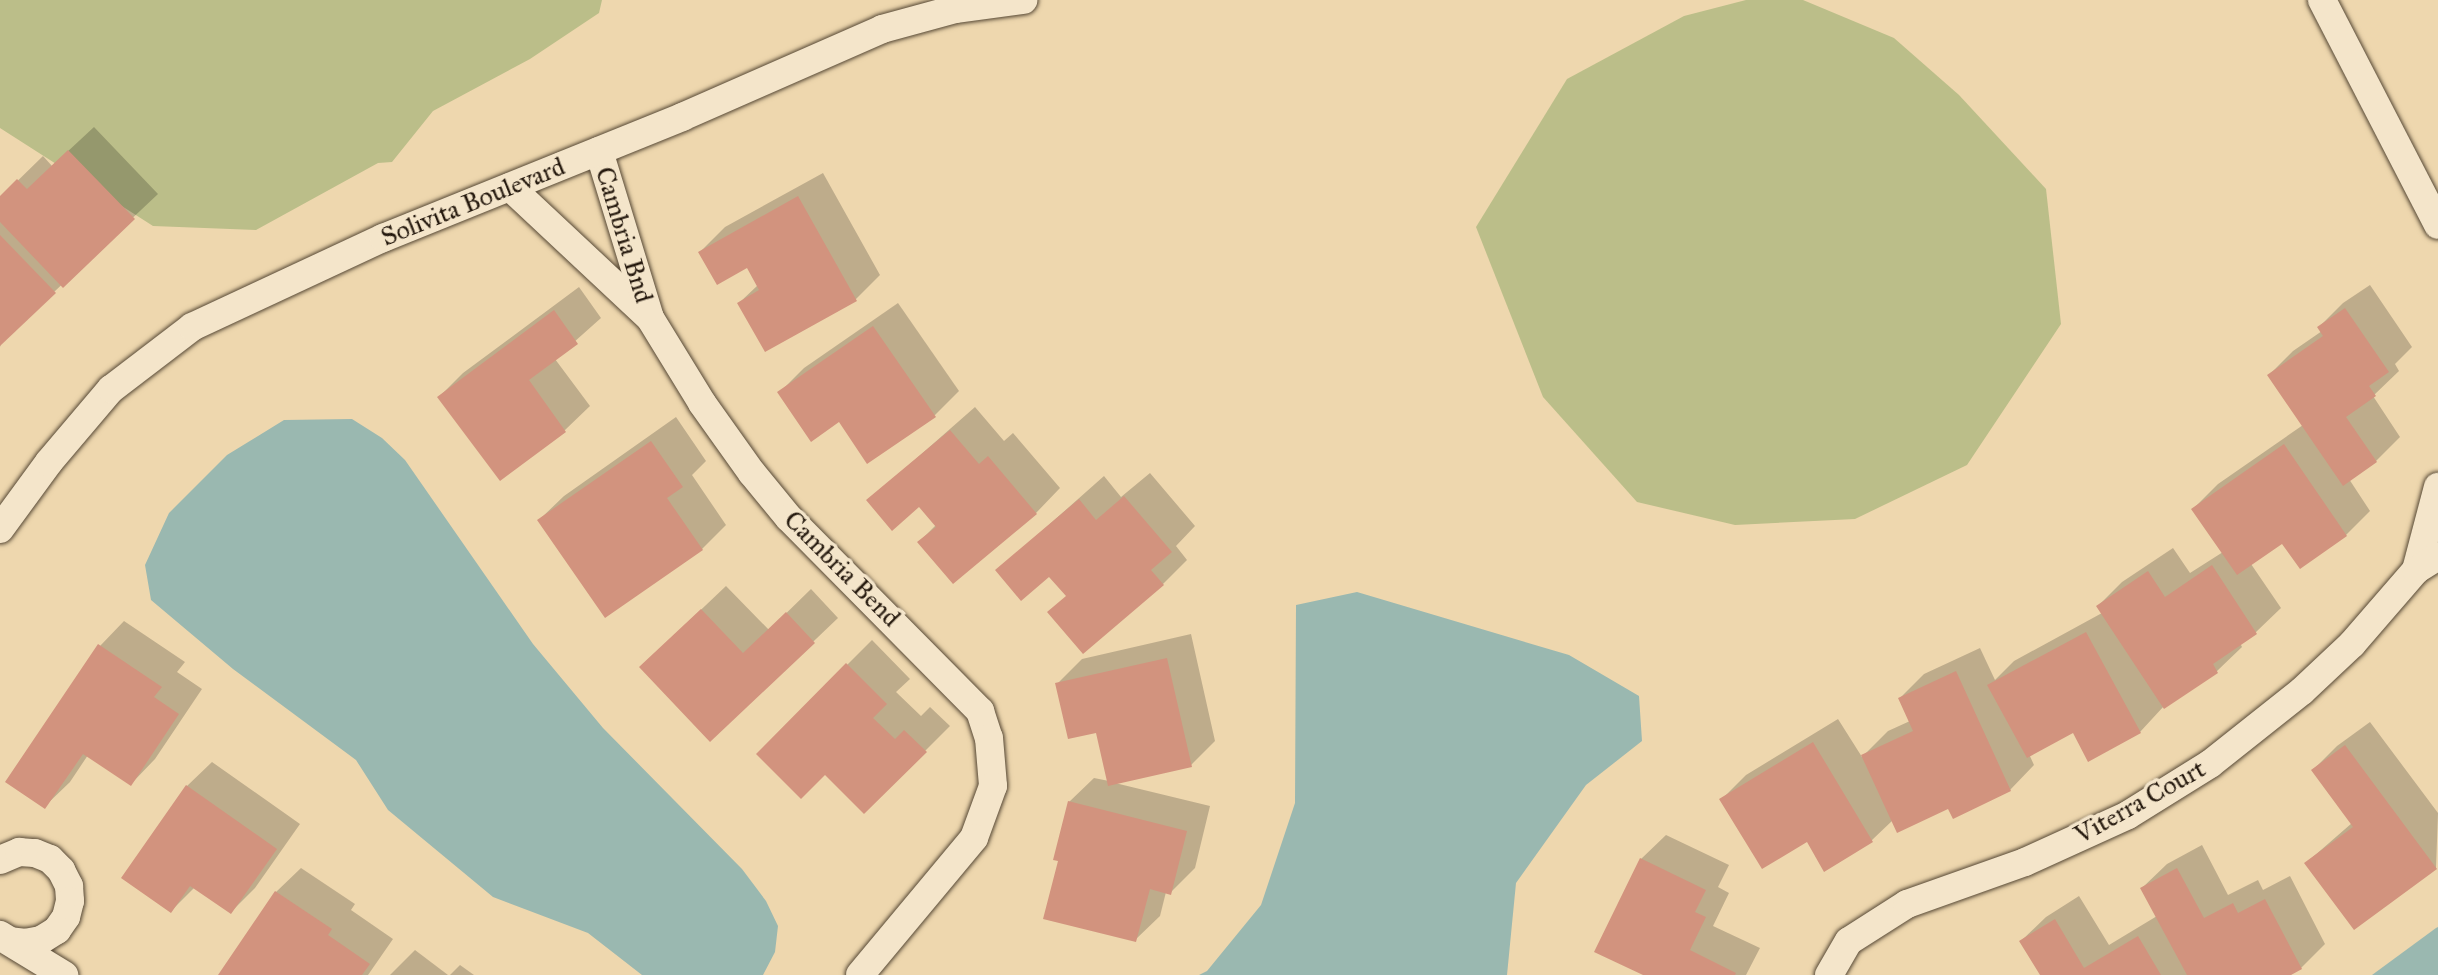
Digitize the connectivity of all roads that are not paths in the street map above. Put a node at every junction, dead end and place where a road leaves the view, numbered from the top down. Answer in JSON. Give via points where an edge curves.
{"nodes":[{"id":1,"x":1023,"y":0,"type":"edge"},
{"id":2,"x":2322,"y":0,"type":"edge"},
{"id":3,"x":599,"y":151,"type":"junction"},
{"id":4,"x":510,"y":187,"type":"junction"},
{"id":5,"x":2438,"y":225,"type":"edge"},
{"id":6,"x":650,"y":318,"type":"junction"},
{"id":7,"x":2438,"y":487,"type":"edge"},
{"id":8,"x":0,"y":529,"type":"edge"},
{"id":9,"x":2427,"y":563,"type":"edge"},
{"id":10,"x":0,"y":860,"type":"edge"},
{"id":11,"x":0,"y":935,"type":"edge"},
{"id":12,"x":64,"y":975,"type":"edge"},
{"id":13,"x":860,"y":975,"type":"edge"},
{"id":14,"x":1829,"y":975,"type":"edge"}],
"edges":[{"from":1,"to":3,"type":"street","name":"Solivita Boulevard","via":[[955,9],[882,29]]},
{"from":2,"to":5,"type":"street"},
{"from":3,"to":4,"type":"street","name":"Solivita Boulevard"},
{"from":3,"to":6,"type":"street","name":"Cambria Bnd"},
{"from":4,"to":6,"type":"street","name":"Cambria Bend"},
{"from":4,"to":8,"type":"street","name":"Solivita Boulevard","via":[[383,238],[192,327],[111,389]]},
{"from":6,"to":13,"type":"street","name":"Cambria Bend","via":[[752,473],[789,518],[980,711],[989,738],[993,786],[974,838]]},
{"from":7,"to":9,"type":"street","name":"Viterra Court"},
{"from":9,"to":14,"type":"street","name":"Viterra Court","via":[[2302,691],[2210,764],[2128,815],[2025,862],[1907,904],[1849,941]]},
{"from":10,"to":11,"type":"street","via":[[19,852],[50,859],[69,886],[70,901],[57,930],[41,940],[26,943]]},
{"from":11,"to":12,"type":"street"}]}
